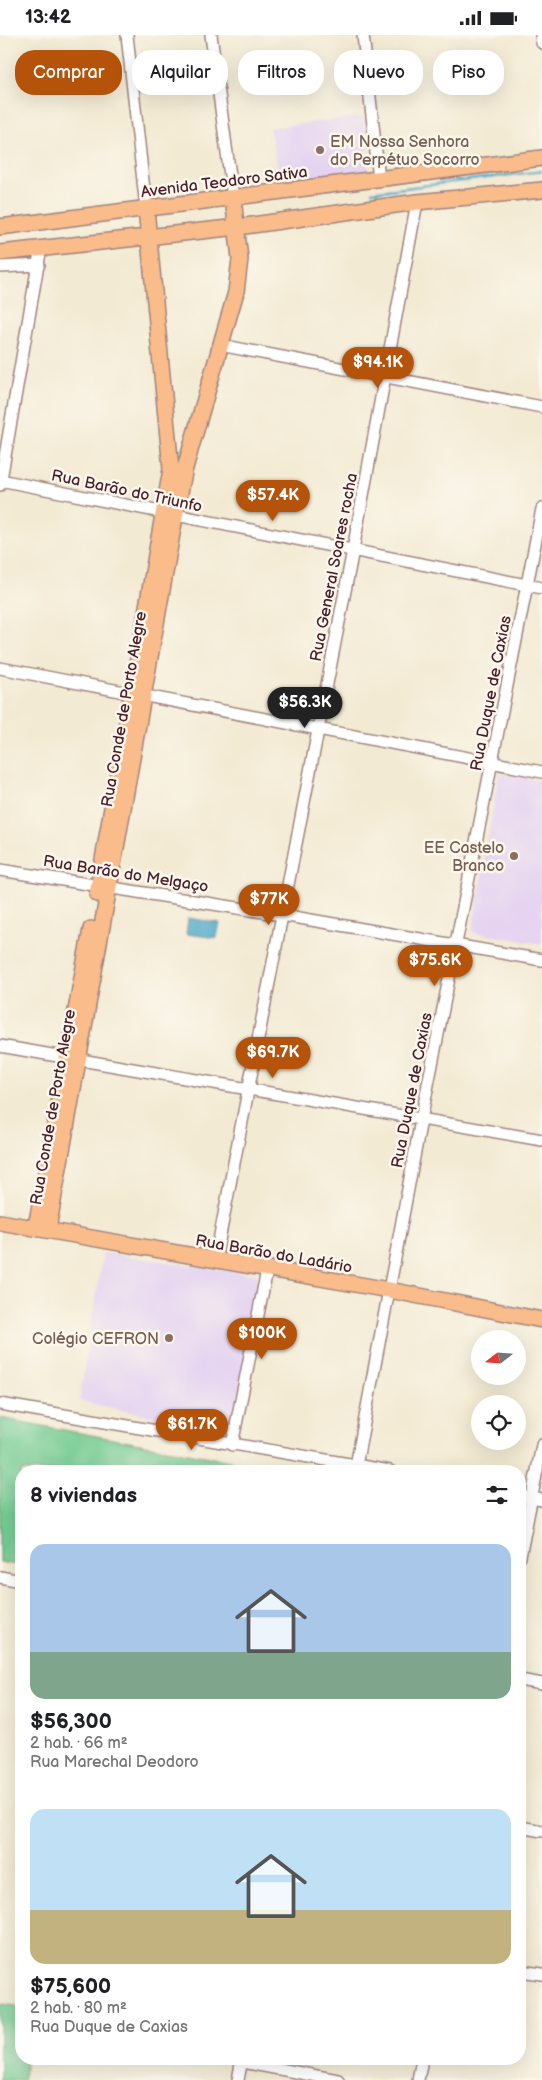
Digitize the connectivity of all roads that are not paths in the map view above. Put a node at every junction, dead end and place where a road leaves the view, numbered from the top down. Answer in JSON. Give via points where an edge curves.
{"nodes":[{"id":1,"x":127,"y":35,"type":"edge"},
{"id":2,"x":212,"y":35,"type":"edge"},
{"id":3,"x":363,"y":35,"type":"edge"},
{"id":4,"x":541,"y":35,"type":"edge"},
{"id":5,"x":542,"y":43,"type":"edge"},
{"id":6,"x":542,"y":158,"type":"edge"},
{"id":7,"x":379,"y":179,"type":"junction"},
{"id":8,"x":542,"y":190,"type":"edge"},
{"id":9,"x":233,"y":198,"type":"junction"},
{"id":10,"x":417,"y":202,"type":"junction"},
{"id":11,"x":146,"y":207,"type":"junction"},
{"id":12,"x":0,"y":227,"type":"edge"},
{"id":13,"x":238,"y":227,"type":"junction"},
{"id":14,"x":150,"y":235,"type":"junction"},
{"id":15,"x":41,"y":247,"type":"junction"},
{"id":16,"x":0,"y":253,"type":"edge"},
{"id":17,"x":39,"y":265,"type":"junction"},
{"id":18,"x":0,"y":267,"type":"edge"},
{"id":19,"x":220,"y":345,"type":"junction"},
{"id":20,"x":384,"y":376,"type":"junction"},
{"id":21,"x":542,"y":407,"type":"edge"},
{"id":22,"x":0,"y":482,"type":"edge"},
{"id":23,"x":542,"y":509,"type":"edge"},
{"id":24,"x":170,"y":516,"type":"junction"},
{"id":25,"x":353,"y":550,"type":"junction"},
{"id":26,"x":527,"y":585,"type":"junction"},
{"id":27,"x":542,"y":588,"type":"edge"},
{"id":28,"x":0,"y":667,"type":"edge"},
{"id":29,"x":139,"y":693,"type":"junction"},
{"id":30,"x":319,"y":728,"type":"junction"},
{"id":31,"x":493,"y":763,"type":"junction"},
{"id":32,"x":542,"y":772,"type":"edge"},
{"id":33,"x":0,"y":870,"type":"edge"},
{"id":34,"x":104,"y":886,"type":"junction"},
{"id":35,"x":282,"y":915,"type":"junction"},
{"id":36,"x":457,"y":945,"type":"junction"},
{"id":37,"x":542,"y":960,"type":"edge"},
{"id":38,"x":0,"y":1047,"type":"edge"},
{"id":39,"x":73,"y":1060,"type":"junction"},
{"id":40,"x":249,"y":1088,"type":"junction"},
{"id":41,"x":421,"y":1120,"type":"junction"},
{"id":42,"x":542,"y":1140,"type":"edge"},
{"id":43,"x":0,"y":1222,"type":"edge"},
{"id":44,"x":42,"y":1228,"type":"junction"},
{"id":45,"x":215,"y":1261,"type":"junction"},
{"id":46,"x":267,"y":1270,"type":"junction"},
{"id":47,"x":389,"y":1290,"type":"junction"},
{"id":48,"x":542,"y":1320,"type":"edge"},
{"id":49,"x":0,"y":1404,"type":"edge"},
{"id":50,"x":232,"y":1445,"type":"junction"},
{"id":51,"x":542,"y":1445,"type":"edge"},
{"id":52,"x":339,"y":1465,"type":"edge"},
{"id":53,"x":356,"y":1465,"type":"edge"},
{"id":54,"x":537,"y":1499,"type":"edge"},
{"id":55,"x":526,"y":1537,"type":"edge"},
{"id":56,"x":0,"y":1577,"type":"edge"},
{"id":57,"x":15,"y":1580,"type":"edge"},
{"id":58,"x":526,"y":1681,"type":"edge"},
{"id":59,"x":542,"y":1684,"type":"edge"},
{"id":60,"x":526,"y":1828,"type":"edge"},
{"id":61,"x":542,"y":1831,"type":"edge"},
{"id":62,"x":526,"y":1972,"type":"edge"},
{"id":63,"x":542,"y":1974,"type":"edge"},
{"id":64,"x":241,"y":2065,"type":"edge"},
{"id":65,"x":262,"y":2065,"type":"edge"},
{"id":66,"x":421,"y":2065,"type":"edge"},
{"id":67,"x":238,"y":2080,"type":"edge"},
{"id":68,"x":338,"y":2080,"type":"edge"},
{"id":69,"x":418,"y":2080,"type":"edge"}],
"edges":[{"from":1,"to":11,"type":"street"},
{"from":2,"to":9,"type":"street"},
{"from":3,"to":7,"type":"street"},
{"from":4,"to":5,"type":"street"},
{"from":6,"to":7,"type":"main road","name":"Avenida Teodoro Sativa"},
{"from":7,"to":9,"type":"main road","name":"Avenida Teodoro Sativa"},
{"from":8,"to":10,"type":"main road"},
{"from":9,"to":11,"type":"main road","name":"Avenida Teodoro Sativa"},
{"from":9,"to":13,"type":"main road","name":"Rua Conde de Porto Alegre"},
{"from":10,"to":13,"type":"main road"},
{"from":10,"to":20,"type":"street","name":"Rua General Soares rocha"},
{"from":11,"to":12,"type":"main road","name":"Avenida Teodoro Sativa"},
{"from":11,"to":14,"type":"main road","name":"Rua Conde de Porto Alegre"},
{"from":13,"to":14,"type":"main road"},
{"from":13,"to":19,"type":"main road","name":"Rua Conde de Porto Alegre","via":[[239,274]]},
{"from":14,"to":15,"type":"main road"},
{"from":14,"to":24,"type":"main road","name":"Rua Conde de Porto Alegre","via":[[171,454]]},
{"from":15,"to":16,"type":"main road"},
{"from":15,"to":17,"type":"street"},
{"from":17,"to":18,"type":"street"},
{"from":17,"to":22,"type":"street"},
{"from":19,"to":20,"type":"street"},
{"from":19,"to":24,"type":"main road","name":"Rua Conde de Porto Alegre"},
{"from":20,"to":21,"type":"street"},
{"from":20,"to":25,"type":"street","name":"Rua General Soares rocha"},
{"from":22,"to":24,"type":"street","name":"Rua Barão do Triunfo"},
{"from":23,"to":26,"type":"street","name":"Rua Duque de Caxias"},
{"from":24,"to":25,"type":"street","name":"Rua Barão do Triunfo"},
{"from":24,"to":29,"type":"main road","name":"Rua Conde de Porto Alegre"},
{"from":25,"to":26,"type":"street","name":"Rua Barão do Triunfo"},
{"from":25,"to":30,"type":"street","name":"Rua General Soares rocha"},
{"from":26,"to":27,"type":"street","name":"Rua Barão do Triunfo"},
{"from":26,"to":31,"type":"street","name":"Rua Duque de Caxias"},
{"from":28,"to":29,"type":"street"},
{"from":29,"to":30,"type":"street"},
{"from":29,"to":34,"type":"main road","name":"Rua Conde de Porto Alegre"},
{"from":30,"to":31,"type":"street"},
{"from":30,"to":35,"type":"street","name":"Rua General Soares rocha"},
{"from":31,"to":32,"type":"street"},
{"from":31,"to":36,"type":"street","name":"Rua Duque de Caxias"},
{"from":33,"to":34,"type":"street","name":"Rua Barão do Melgaço"},
{"from":34,"to":35,"type":"street","name":"Rua Barão do Melgaço"},
{"from":34,"to":39,"type":"main road","name":"Rua Conde de Porto Alegre"},
{"from":35,"to":36,"type":"street","name":"Rua Barão do Melgaço"},
{"from":35,"to":40,"type":"street","name":"Rua General Soares rocha"},
{"from":36,"to":37,"type":"street","name":"Rua Barão do Melgaço"},
{"from":36,"to":41,"type":"street","name":"Rua Duque de Caxias"},
{"from":38,"to":39,"type":"street"},
{"from":39,"to":40,"type":"street"},
{"from":39,"to":44,"type":"main road","name":"Rua Conde de Porto Alegre"},
{"from":40,"to":41,"type":"street"},
{"from":40,"to":45,"type":"street","name":"Rua General Soares rocha"},
{"from":41,"to":42,"type":"street"},
{"from":41,"to":47,"type":"street","name":"Rua Duque de Caxias"},
{"from":43,"to":44,"type":"main road","name":"Rua Barão do Ladário"},
{"from":44,"to":45,"type":"main road","name":"Rua Barão do Ladário"},
{"from":45,"to":46,"type":"main road","name":"Rua Barão do Ladário"},
{"from":46,"to":47,"type":"main road","name":"Rua Barão do Ladário"},
{"from":46,"to":50,"type":"street"},
{"from":47,"to":48,"type":"main road","name":"Rua Barão do Ladário"},
{"from":47,"to":53,"type":"street","name":"Rua Duque de Caxias"},
{"from":49,"to":50,"type":"street"},
{"from":50,"to":52,"type":"street"},
{"from":51,"to":54,"type":"street"},
{"from":54,"to":55,"type":"street"},
{"from":56,"to":57,"type":"street"},
{"from":58,"to":59,"type":"street"},
{"from":60,"to":61,"type":"street"},
{"from":62,"to":63,"type":"street"},
{"from":64,"to":67,"type":"street"},
{"from":65,"to":68,"type":"street"},
{"from":66,"to":69,"type":"street"}]}
